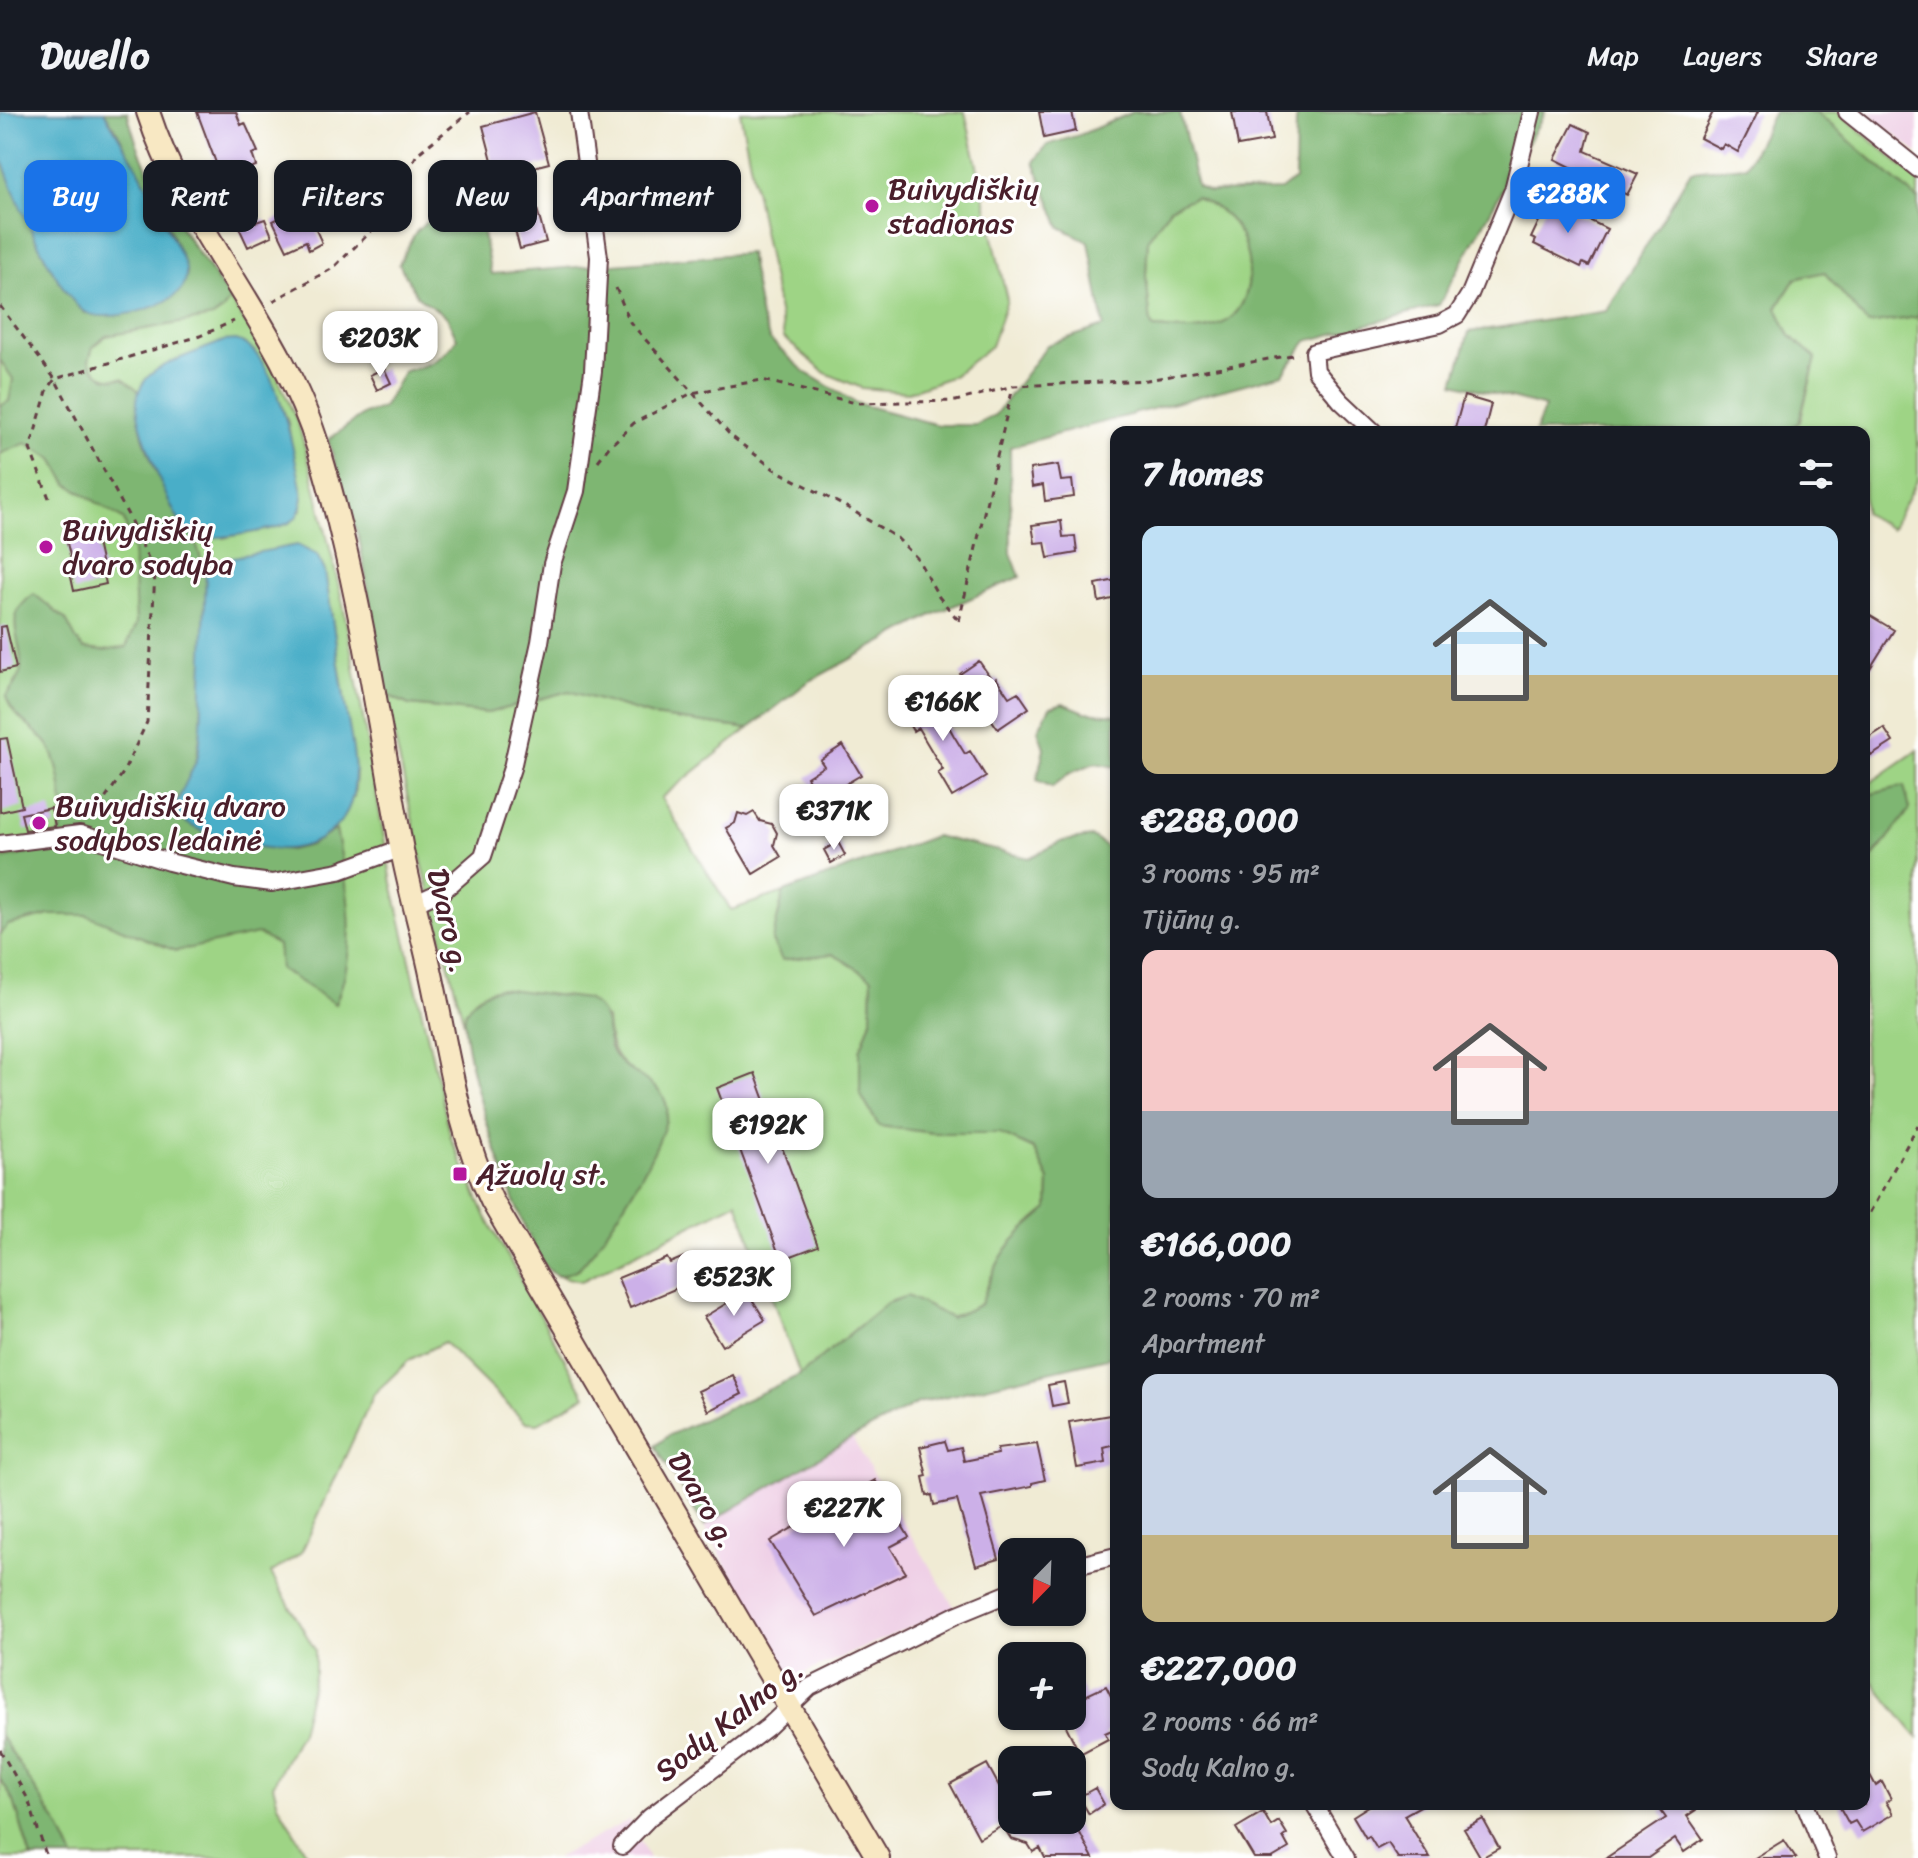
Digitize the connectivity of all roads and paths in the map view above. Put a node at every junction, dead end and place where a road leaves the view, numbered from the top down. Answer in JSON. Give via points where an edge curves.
{"nodes":[{"id":1,"x":148,"y":112,"type":"edge"},
{"id":2,"x":579,"y":112,"type":"edge"},
{"id":3,"x":1532,"y":112,"type":"edge"},
{"id":4,"x":1847,"y":112,"type":"edge"},
{"id":5,"x":1918,"y":169,"type":"edge"},
{"id":6,"x":615,"y":285,"type":"dead end"},
{"id":7,"x":0,"y":306,"type":"edge"},
{"id":8,"x":1314,"y":352,"type":"junction"},
{"id":9,"x":1013,"y":386,"type":"junction"},
{"id":10,"x":692,"y":393,"type":"junction"},
{"id":11,"x":1368,"y":426,"type":"edge"},
{"id":12,"x":576,"y":491,"type":"junction"},
{"id":13,"x":80,"y":834,"type":"junction"},
{"id":14,"x":0,"y":844,"type":"edge"},
{"id":15,"x":402,"y":848,"type":"junction"},
{"id":16,"x":414,"y":904,"type":"junction"},
{"id":17,"x":1918,"y":1125,"type":"edge"},
{"id":18,"x":1870,"y":1212,"type":"edge"},
{"id":19,"x":1110,"y":1558,"type":"edge"},
{"id":20,"x":1086,"y":1564,"type":"edge"},
{"id":21,"x":998,"y":1598,"type":"edge"},
{"id":22,"x":789,"y":1705,"type":"junction"},
{"id":23,"x":0,"y":1750,"type":"edge"},
{"id":24,"x":1318,"y":1810,"type":"edge"},
{"id":25,"x":1807,"y":1810,"type":"edge"},
{"id":26,"x":622,"y":1846,"type":"dead end"},
{"id":27,"x":47,"y":1858,"type":"edge"},
{"id":28,"x":878,"y":1858,"type":"edge"},
{"id":29,"x":1346,"y":1858,"type":"edge"},
{"id":30,"x":1827,"y":1858,"type":"edge"}],
"edges":[{"from":1,"to":15,"type":"main road","name":"Dvaro g.","via":[[182,194],[282,360],[319,447],[369,660]]},
{"from":2,"to":12,"type":"street","via":[[599,257],[593,371]]},
{"from":3,"to":8,"type":"street","via":[[1513,190],[1457,315],[1440,324]]},
{"from":4,"to":5,"type":"street"},
{"from":6,"to":10,"type":"path","via":[[630,322]]},
{"from":7,"to":13,"type":"path","via":[[55,379],[155,573],[147,722],[123,773]]},
{"from":8,"to":9,"type":"path","via":[[1147,380]]},
{"from":8,"to":11,"type":"street","via":[[1316,371]]},
{"from":9,"to":10,"type":"path","via":[[956,401],[856,403],[762,380]]},
{"from":9,"to":10,"type":"path","via":[[959,621],[917,558],[897,538],[774,469],[731,436]]},
{"from":10,"to":12,"type":"path","via":[[634,423]]},
{"from":12,"to":16,"type":"street","via":[[552,564],[512,768],[483,856],[444,890]]},
{"from":13,"to":14,"type":"street"},
{"from":13,"to":15,"type":"street","via":[[169,862],[272,883],[339,871]]},
{"from":15,"to":16,"type":"main road","name":"Dvaro g."},
{"from":16,"to":22,"type":"main road","name":"Dvaro g.","via":[[451,1080],[476,1167]]},
{"from":17,"to":18,"type":"path"},
{"from":19,"to":20,"type":"street"},
{"from":21,"to":22,"type":"street","name":"Sodų Kalno g.","via":[[810,1687]]},
{"from":22,"to":26,"type":"street","name":"Sodų Kalno g.","via":[[650,1817]]},
{"from":22,"to":28,"type":"main road","name":"Dvaro g."},
{"from":23,"to":27,"type":"path","via":[[28,1799]]},
{"from":24,"to":29,"type":"street"},
{"from":25,"to":30,"type":"street"}]}
